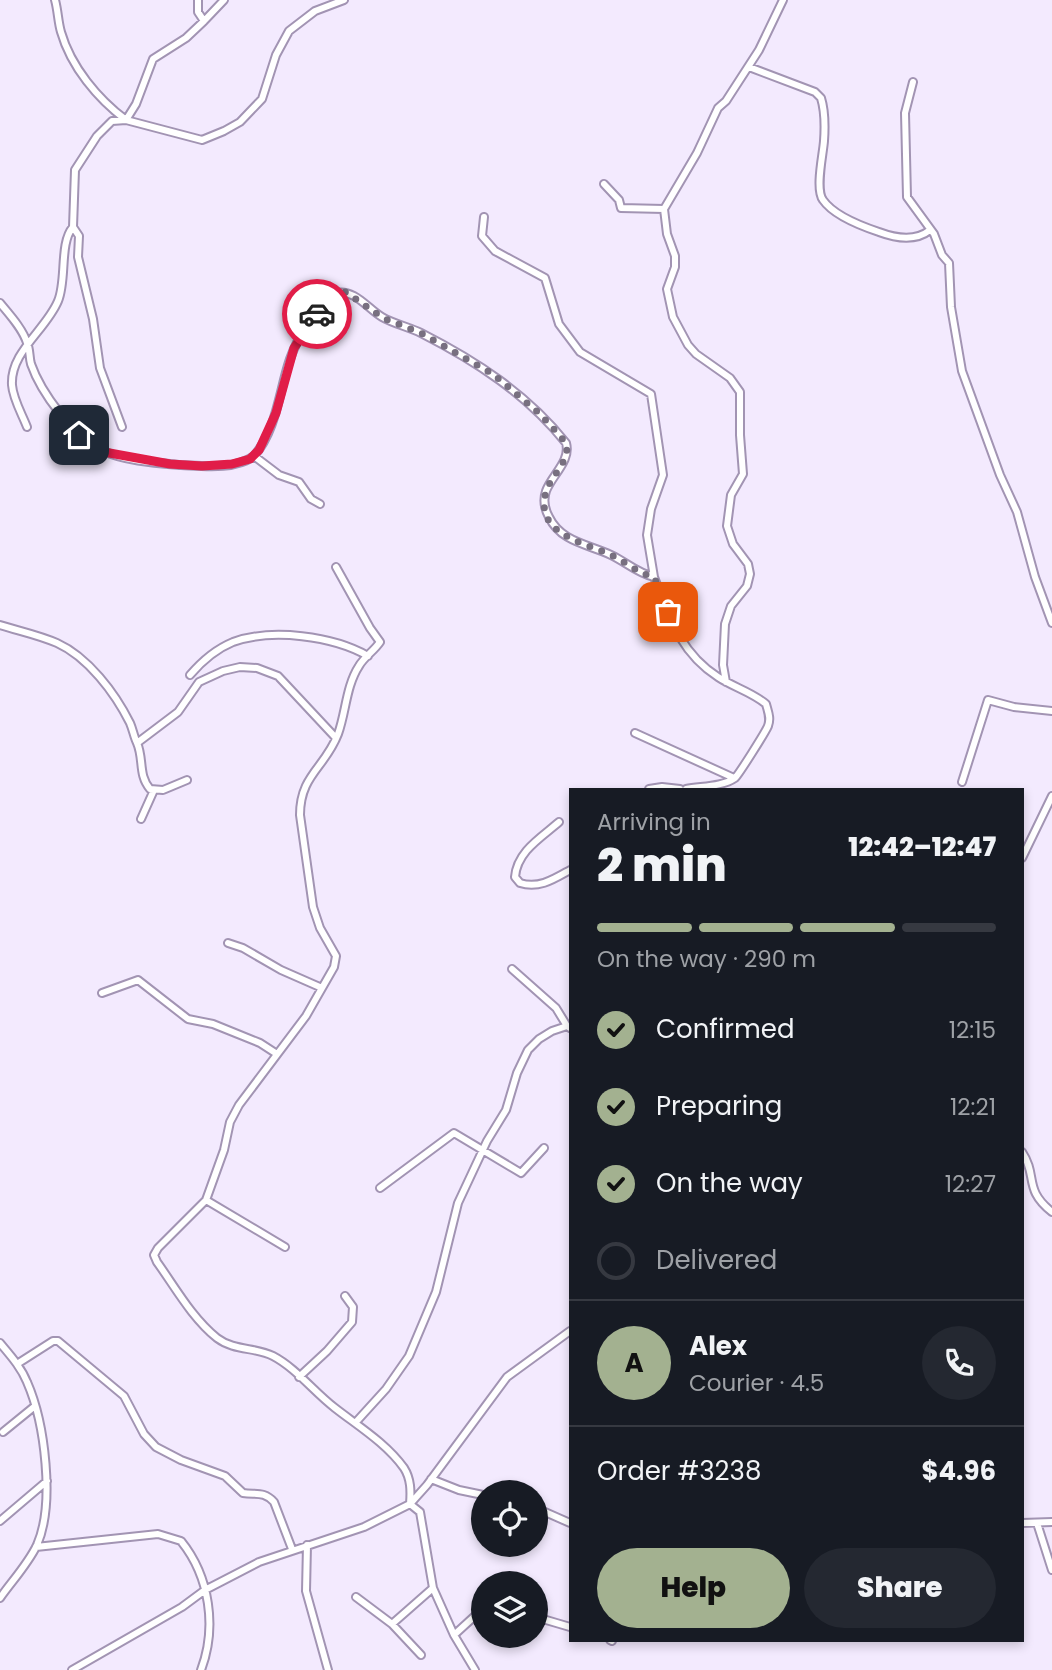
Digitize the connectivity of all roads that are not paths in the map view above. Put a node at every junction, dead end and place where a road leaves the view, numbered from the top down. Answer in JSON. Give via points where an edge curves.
{"nodes":[{"id":1,"x":55,"y":0,"type":"edge"},
{"id":2,"x":198,"y":0,"type":"edge"},
{"id":3,"x":225,"y":0,"type":"edge"},
{"id":4,"x":344,"y":0,"type":"edge"},
{"id":5,"x":783,"y":0,"type":"edge"},
{"id":6,"x":204,"y":21,"type":"junction"},
{"id":7,"x":749,"y":67,"type":"junction"},
{"id":8,"x":913,"y":82,"type":"dead end"},
{"id":9,"x":126,"y":120,"type":"junction"},
{"id":10,"x":604,"y":184,"type":"dead end"},
{"id":11,"x":664,"y":209,"type":"junction"},
{"id":12,"x":484,"y":217,"type":"dead end"},
{"id":13,"x":73,"y":228,"type":"junction"},
{"id":14,"x":930,"y":230,"type":"junction"},
{"id":15,"x":0,"y":303,"type":"edge"},
{"id":16,"x":27,"y":342,"type":"junction"},
{"id":17,"x":27,"y":427,"type":"dead end"},
{"id":18,"x":122,"y":427,"type":"dead end"},
{"id":19,"x":254,"y":456,"type":"junction"},
{"id":20,"x":320,"y":504,"type":"dead end"},
{"id":21,"x":336,"y":566,"type":"dead end"},
{"id":22,"x":654,"y":577,"type":"junction"},
{"id":23,"x":1052,"y":623,"type":"edge"},
{"id":24,"x":0,"y":625,"type":"edge"},
{"id":25,"x":368,"y":656,"type":"junction"},
{"id":26,"x":190,"y":675,"type":"dead end"},
{"id":27,"x":726,"y":682,"type":"junction"},
{"id":28,"x":1052,"y":711,"type":"edge"},
{"id":29,"x":635,"y":733,"type":"dead end"},
{"id":30,"x":335,"y":738,"type":"junction"},
{"id":31,"x":137,"y":743,"type":"junction"},
{"id":32,"x":734,"y":779,"type":"junction"},
{"id":33,"x":187,"y":780,"type":"dead end"},
{"id":34,"x":962,"y":782,"type":"dead end"},
{"id":35,"x":691,"y":788,"type":"edge"},
{"id":36,"x":154,"y":790,"type":"junction"},
{"id":37,"x":1052,"y":796,"type":"edge"},
{"id":38,"x":141,"y":819,"type":"dead end"},
{"id":39,"x":559,"y":822,"type":"dead end"},
{"id":40,"x":1024,"y":854,"type":"edge"},
{"id":41,"x":569,"y":871,"type":"edge"},
{"id":42,"x":228,"y":943,"type":"dead end"},
{"id":43,"x":512,"y":969,"type":"dead end"},
{"id":44,"x":322,"y":988,"type":"junction"},
{"id":45,"x":102,"y":993,"type":"dead end"},
{"id":46,"x":569,"y":1027,"type":"edge"},
{"id":47,"x":277,"y":1054,"type":"junction"},
{"id":48,"x":544,"y":1148,"type":"dead end"},
{"id":49,"x":483,"y":1151,"type":"junction"},
{"id":50,"x":1024,"y":1156,"type":"edge"},
{"id":51,"x":380,"y":1188,"type":"dead end"},
{"id":52,"x":206,"y":1200,"type":"junction"},
{"id":53,"x":1052,"y":1212,"type":"edge"},
{"id":54,"x":285,"y":1247,"type":"dead end"},
{"id":55,"x":345,"y":1296,"type":"dead end"},
{"id":56,"x":569,"y":1332,"type":"edge"},
{"id":57,"x":0,"y":1343,"type":"edge"},
{"id":58,"x":18,"y":1364,"type":"junction"},
{"id":59,"x":299,"y":1377,"type":"junction"},
{"id":60,"x":35,"y":1406,"type":"junction"},
{"id":61,"x":356,"y":1422,"type":"junction"},
{"id":62,"x":3,"y":1432,"type":"dead end"},
{"id":63,"x":431,"y":1479,"type":"junction"},
{"id":64,"x":47,"y":1481,"type":"junction"},
{"id":65,"x":471,"y":1492,"type":"edge"},
{"id":66,"x":410,"y":1504,"type":"junction"},
{"id":67,"x":548,"y":1513,"type":"edge"},
{"id":68,"x":0,"y":1521,"type":"edge"},
{"id":69,"x":1052,"y":1522,"type":"edge"},
{"id":70,"x":569,"y":1523,"type":"edge"},
{"id":71,"x":1024,"y":1523,"type":"edge"},
{"id":72,"x":1037,"y":1523,"type":"junction"},
{"id":73,"x":307,"y":1545,"type":"junction"},
{"id":74,"x":36,"y":1547,"type":"junction"},
{"id":75,"x":292,"y":1549,"type":"junction"},
{"id":76,"x":1052,"y":1570,"type":"edge"},
{"id":77,"x":433,"y":1588,"type":"junction"},
{"id":78,"x":205,"y":1590,"type":"junction"},
{"id":79,"x":356,"y":1597,"type":"dead end"},
{"id":80,"x":0,"y":1598,"type":"edge"},
{"id":81,"x":471,"y":1619,"type":"edge"},
{"id":82,"x":548,"y":1621,"type":"edge"},
{"id":83,"x":392,"y":1624,"type":"junction"},
{"id":84,"x":569,"y":1627,"type":"edge"},
{"id":85,"x":454,"y":1635,"type":"junction"},
{"id":86,"x":421,"y":1655,"type":"dead end"},
{"id":87,"x":326,"y":1669,"type":"edge"},
{"id":88,"x":72,"y":1670,"type":"edge"},
{"id":89,"x":201,"y":1670,"type":"edge"},
{"id":90,"x":475,"y":1670,"type":"edge"}],
"edges":[{"from":1,"to":9,"type":"street","via":[[61,32],[75,62],[98,96]]},
{"from":2,"to":6,"type":"street"},
{"from":3,"to":6,"type":"street"},
{"from":4,"to":9,"type":"street","via":[[315,11],[289,31],[262,99],[224,131],[202,139]]},
{"from":5,"to":7,"type":"street"},
{"from":6,"to":9,"type":"street","via":[[153,59]]},
{"from":7,"to":11,"type":"street","via":[[718,108]]},
{"from":7,"to":14,"type":"street","via":[[821,98],[820,194],[827,204],[864,227],[894,237],[924,235]]},
{"from":8,"to":14,"type":"street","via":[[905,113],[907,197]]},
{"from":9,"to":13,"type":"street","via":[[105,126],[78,162]]},
{"from":10,"to":11,"type":"street","via":[[621,208]]},
{"from":11,"to":27,"type":"street","via":[[675,256],[667,289],[673,317],[696,355],[730,378],[740,392],[743,474],[731,495],[727,526],[750,574],[725,625]]},
{"from":12,"to":22,"type":"street","via":[[482,236],[495,251],[545,278],[559,324],[580,352],[651,394],[663,475],[647,536]]},
{"from":13,"to":16,"type":"street","via":[[67,234],[60,298],[44,327]]},
{"from":13,"to":18,"type":"street","via":[[79,236],[78,257],[100,368]]},
{"from":14,"to":23,"type":"street","via":[[948,264],[962,371],[1017,512]]},
{"from":15,"to":16,"type":"street"},
{"from":16,"to":17,"type":"street","via":[[12,385]]},
{"from":16,"to":19,"type":"street","via":[[31,365],[51,401],[81,437],[104,452],[202,466],[239,463]]},
{"from":19,"to":20,"type":"street","via":[[279,475],[299,482]]},
{"from":19,"to":22,"type":"street","via":[[279,405],[298,341],[332,295],[346,292],[383,318],[421,333],[493,374],[524,400],[567,448],[545,493],[544,507],[551,522],[570,539]]},
{"from":21,"to":25,"type":"street","via":[[380,642]]},
{"from":22,"to":27,"type":"street","via":[[680,640]]},
{"from":24,"to":31,"type":"street","via":[[76,654],[120,705]]},
{"from":25,"to":26,"type":"street","via":[[312,638],[262,637],[234,642],[202,661]]},
{"from":25,"to":30,"type":"street","via":[[355,673]]},
{"from":27,"to":32,"type":"street","via":[[760,699],[769,717]]},
{"from":28,"to":34,"type":"street","via":[[988,700]]},
{"from":29,"to":32,"type":"street"},
{"from":30,"to":31,"type":"street","via":[[278,676],[240,667],[199,682],[178,712]]},
{"from":30,"to":44,"type":"street","via":[[300,800],[313,906],[335,956]]},
{"from":31,"to":36,"type":"street","via":[[144,780]]},
{"from":32,"to":35,"type":"street"},
{"from":33,"to":36,"type":"street"},
{"from":36,"to":38,"type":"street"},
{"from":37,"to":40,"type":"street"},
{"from":39,"to":41,"type":"street","via":[[537,837],[515,877],[520,883],[534,885]]},
{"from":42,"to":44,"type":"street"},
{"from":43,"to":46,"type":"street","via":[[556,1008]]},
{"from":44,"to":47,"type":"street"},
{"from":45,"to":47,"type":"street","via":[[138,980],[188,1019],[213,1024]]},
{"from":46,"to":49,"type":"street","via":[[539,1039],[528,1050],[506,1110]]},
{"from":47,"to":52,"type":"street","via":[[230,1122]]},
{"from":48,"to":49,"type":"street","via":[[521,1174]]},
{"from":49,"to":51,"type":"street","via":[[454,1133]]},
{"from":49,"to":61,"type":"street","via":[[458,1203],[436,1292],[417,1339],[386,1388]]},
{"from":50,"to":53,"type":"street","via":[[1037,1199]]},
{"from":52,"to":54,"type":"street"},
{"from":52,"to":59,"type":"street","via":[[158,1248],[157,1262],[212,1334],[232,1346],[272,1355]]},
{"from":55,"to":59,"type":"street","via":[[353,1307],[352,1322]]},
{"from":56,"to":63,"type":"street","via":[[507,1377]]},
{"from":57,"to":58,"type":"street"},
{"from":58,"to":60,"type":"street"},
{"from":58,"to":75,"type":"street","via":[[58,1341],[124,1396],[156,1447],[225,1476],[243,1493],[270,1497]]},
{"from":59,"to":61,"type":"street"},
{"from":60,"to":62,"type":"street"},
{"from":60,"to":64,"type":"street"},
{"from":61,"to":66,"type":"street","via":[[403,1467],[410,1480]]},
{"from":63,"to":65,"type":"street"},
{"from":63,"to":66,"type":"street"},
{"from":64,"to":68,"type":"street"},
{"from":64,"to":74,"type":"street","via":[[45,1517]]},
{"from":66,"to":73,"type":"street","via":[[364,1527]]},
{"from":66,"to":77,"type":"street","via":[[420,1512]]},
{"from":67,"to":70,"type":"street"},
{"from":69,"to":72,"type":"street"},
{"from":71,"to":72,"type":"street"},
{"from":72,"to":76,"type":"street"},
{"from":73,"to":75,"type":"street"},
{"from":73,"to":87,"type":"street","via":[[306,1591]]},
{"from":74,"to":78,"type":"street","via":[[158,1534],[173,1537],[187,1547]]},
{"from":74,"to":80,"type":"street"},
{"from":75,"to":78,"type":"street"},
{"from":77,"to":83,"type":"street"},
{"from":77,"to":85,"type":"street"},
{"from":78,"to":88,"type":"street"},
{"from":78,"to":89,"type":"street","via":[[211,1633]]},
{"from":79,"to":83,"type":"street"},
{"from":81,"to":85,"type":"street"},
{"from":82,"to":84,"type":"street"},
{"from":83,"to":86,"type":"street"},
{"from":85,"to":90,"type":"street"}]}
